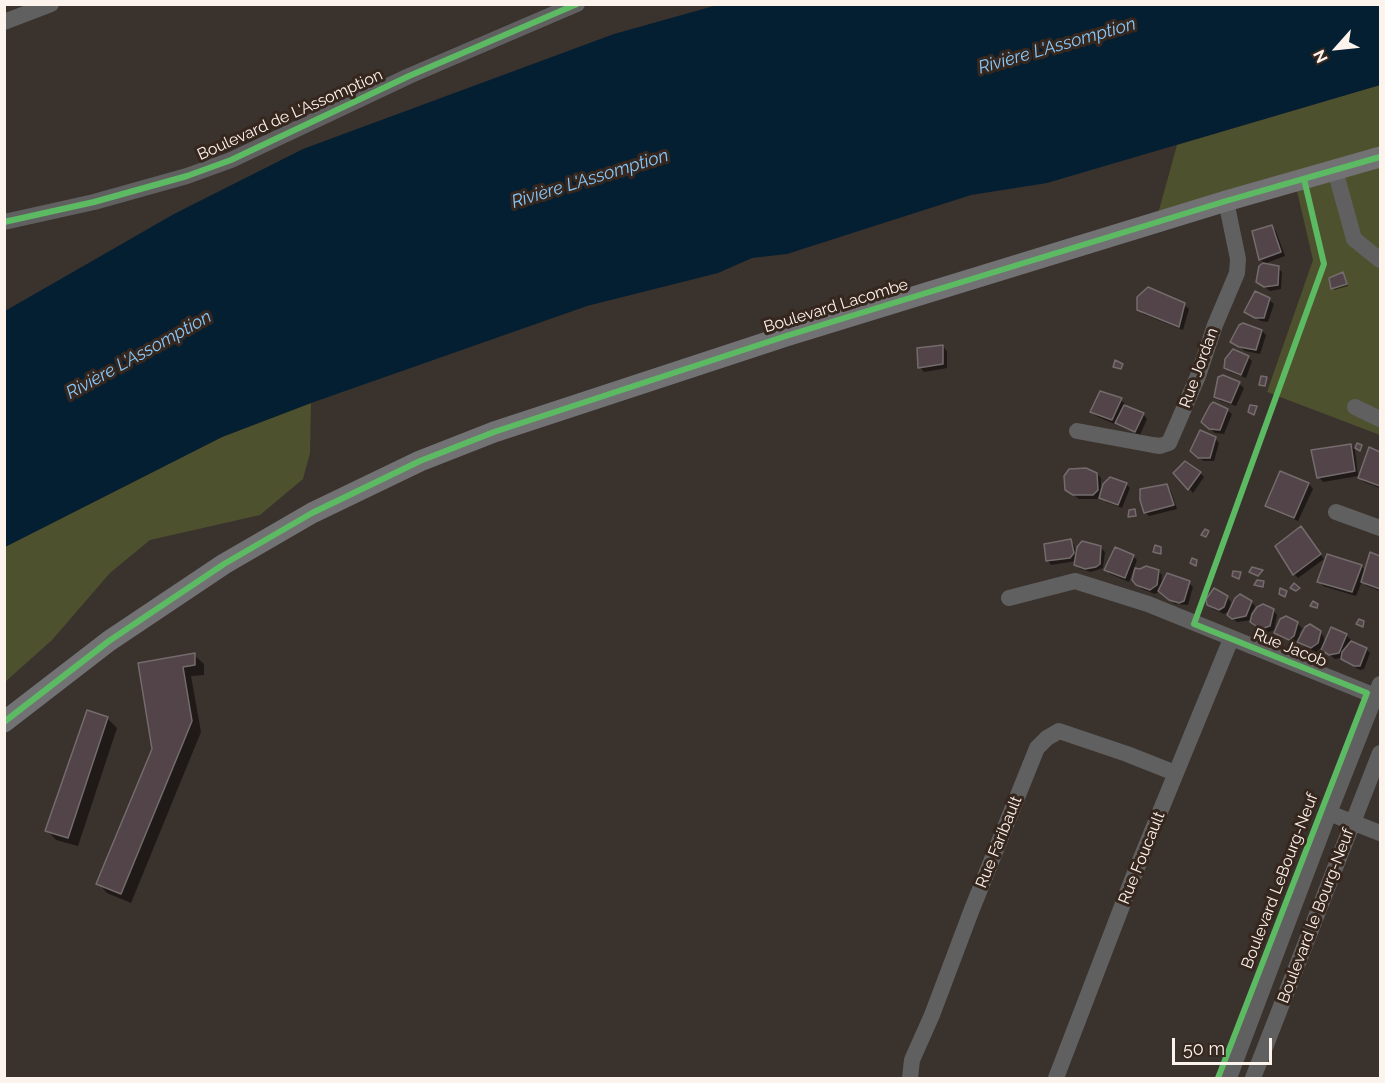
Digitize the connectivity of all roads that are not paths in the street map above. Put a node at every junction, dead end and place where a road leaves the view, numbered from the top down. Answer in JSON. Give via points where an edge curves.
{"nodes":[{"id":1,"x":51,"y":4,"type":"edge"},
{"id":2,"x":577,"y":4,"type":"edge"},
{"id":3,"x":4,"y":22,"type":"edge"},
{"id":4,"x":1380,"y":157,"type":"edge"},
{"id":5,"x":1335,"y":170,"type":"junction"},
{"id":6,"x":1226,"y":201,"type":"junction"},
{"id":7,"x":4,"y":222,"type":"edge"},
{"id":8,"x":1380,"y":260,"type":"edge"},
{"id":9,"x":1355,"y":407,"type":"dead end"},
{"id":10,"x":1380,"y":419,"type":"edge"},
{"id":11,"x":1077,"y":431,"type":"dead end"},
{"id":12,"x":1336,"y":512,"type":"dead end"},
{"id":13,"x":1380,"y":528,"type":"edge"},
{"id":14,"x":1009,"y":598,"type":"dead end"},
{"id":15,"x":1231,"y":639,"type":"junction"},
{"id":16,"x":1379,"y":693,"type":"edge"},
{"id":17,"x":4,"y":722,"type":"edge"},
{"id":18,"x":1380,"y":753,"type":"edge"},
{"id":19,"x":1175,"y":773,"type":"junction"},
{"id":20,"x":1329,"y":813,"type":"junction"},
{"id":21,"x":1353,"y":822,"type":"junction"},
{"id":22,"x":1380,"y":833,"type":"edge"},
{"id":23,"x":910,"y":1078,"type":"edge"},
{"id":24,"x":1056,"y":1078,"type":"edge"},
{"id":25,"x":1228,"y":1078,"type":"edge"},
{"id":26,"x":1253,"y":1078,"type":"edge"}],
"edges":[{"from":1,"to":3,"type":"street"},
{"from":2,"to":7,"type":"street","name":"Boulevard de L'Assomption","via":[[409,76],[231,160],[103,199]]},
{"from":4,"to":5,"type":"main road","name":"Boulevard Lacombe"},
{"from":5,"to":6,"type":"main road","name":"Boulevard Lacombe"},
{"from":5,"to":8,"type":"street","via":[[1354,239]]},
{"from":6,"to":11,"type":"street","name":"Rue Jordan","via":[[1238,259],[1237,273],[1169,443],[1160,446]]},
{"from":6,"to":17,"type":"main road","name":"Boulevard Lacombe","via":[[786,336],[420,460],[312,513],[224,564],[79,664]]},
{"from":9,"to":10,"type":"street"},
{"from":12,"to":13,"type":"street"},
{"from":14,"to":15,"type":"street","name":"Rue Jacob","via":[[1075,581],[1148,604]]},
{"from":15,"to":16,"type":"street","name":"Rue Jacob"},
{"from":15,"to":19,"type":"street","name":"Rue Foucault"},
{"from":16,"to":20,"type":"street","name":"Boulevard le Bourg-Neuf"},
{"from":18,"to":21,"type":"street","name":"Boulevard le Bourg-Neuf"},
{"from":19,"to":23,"type":"street","name":"Rue Faribault","via":[[1059,731],[1037,748],[912,1060]]},
{"from":19,"to":24,"type":"street","name":"Rue Foucault"},
{"from":20,"to":21,"type":"street"},
{"from":20,"to":25,"type":"street","name":"Boulevard le Bourg-Neuf"},
{"from":21,"to":22,"type":"street"},
{"from":21,"to":26,"type":"street","name":"Boulevard le Bourg-Neuf"}]}
